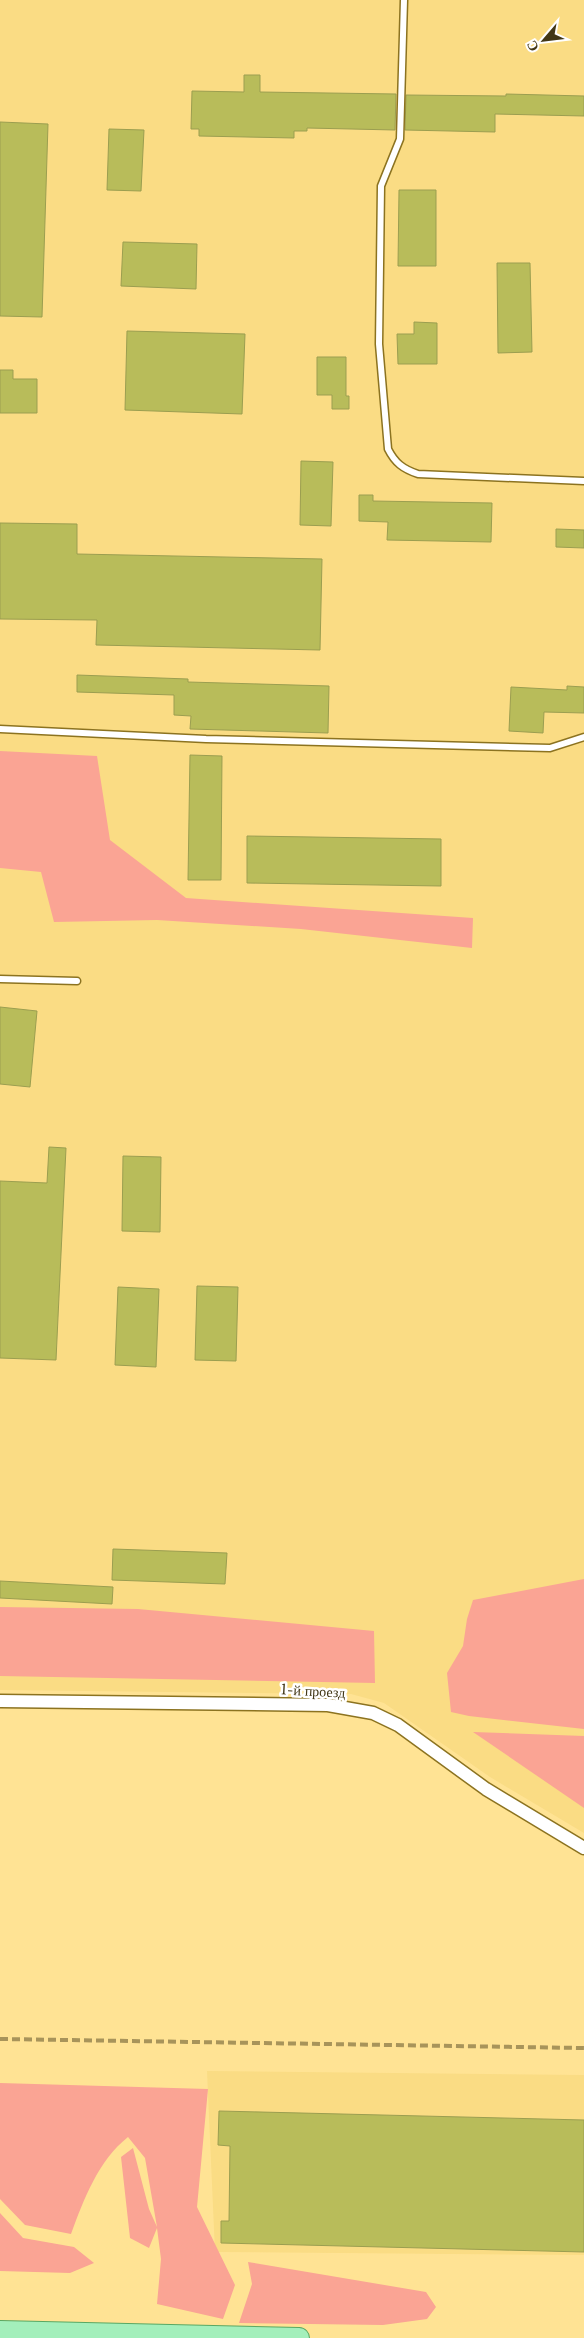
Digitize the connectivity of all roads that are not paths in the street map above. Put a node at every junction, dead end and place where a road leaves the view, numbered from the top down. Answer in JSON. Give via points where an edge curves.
{"nodes":[{"id":1,"x":404,"y":0,"type":"edge"},
{"id":2,"x":584,"y":481,"type":"edge"},
{"id":3,"x":0,"y":729,"type":"edge"},
{"id":4,"x":584,"y":737,"type":"edge"},
{"id":5,"x":0,"y":979,"type":"edge"},
{"id":6,"x":77,"y":981,"type":"dead end"},
{"id":7,"x":0,"y":1701,"type":"edge"},
{"id":8,"x":584,"y":1848,"type":"edge"},
{"id":9,"x":0,"y":2331,"type":"edge"},
{"id":10,"x":299,"y":2338,"type":"edge"}],
"edges":[{"from":1,"to":2,"type":"lane","via":[[400,139],[381,186],[379,344],[388,448],[394,460],[405,470],[418,474]]},
{"from":3,"to":4,"type":"lane","via":[[206,739],[550,748]]},
{"from":5,"to":6,"type":"lane"},
{"from":7,"to":8,"type":"street","name":"1-й проезд","via":[[328,1705],[373,1713],[398,1725],[486,1789]]},
{"from":9,"to":10,"type":"main road"}]}
